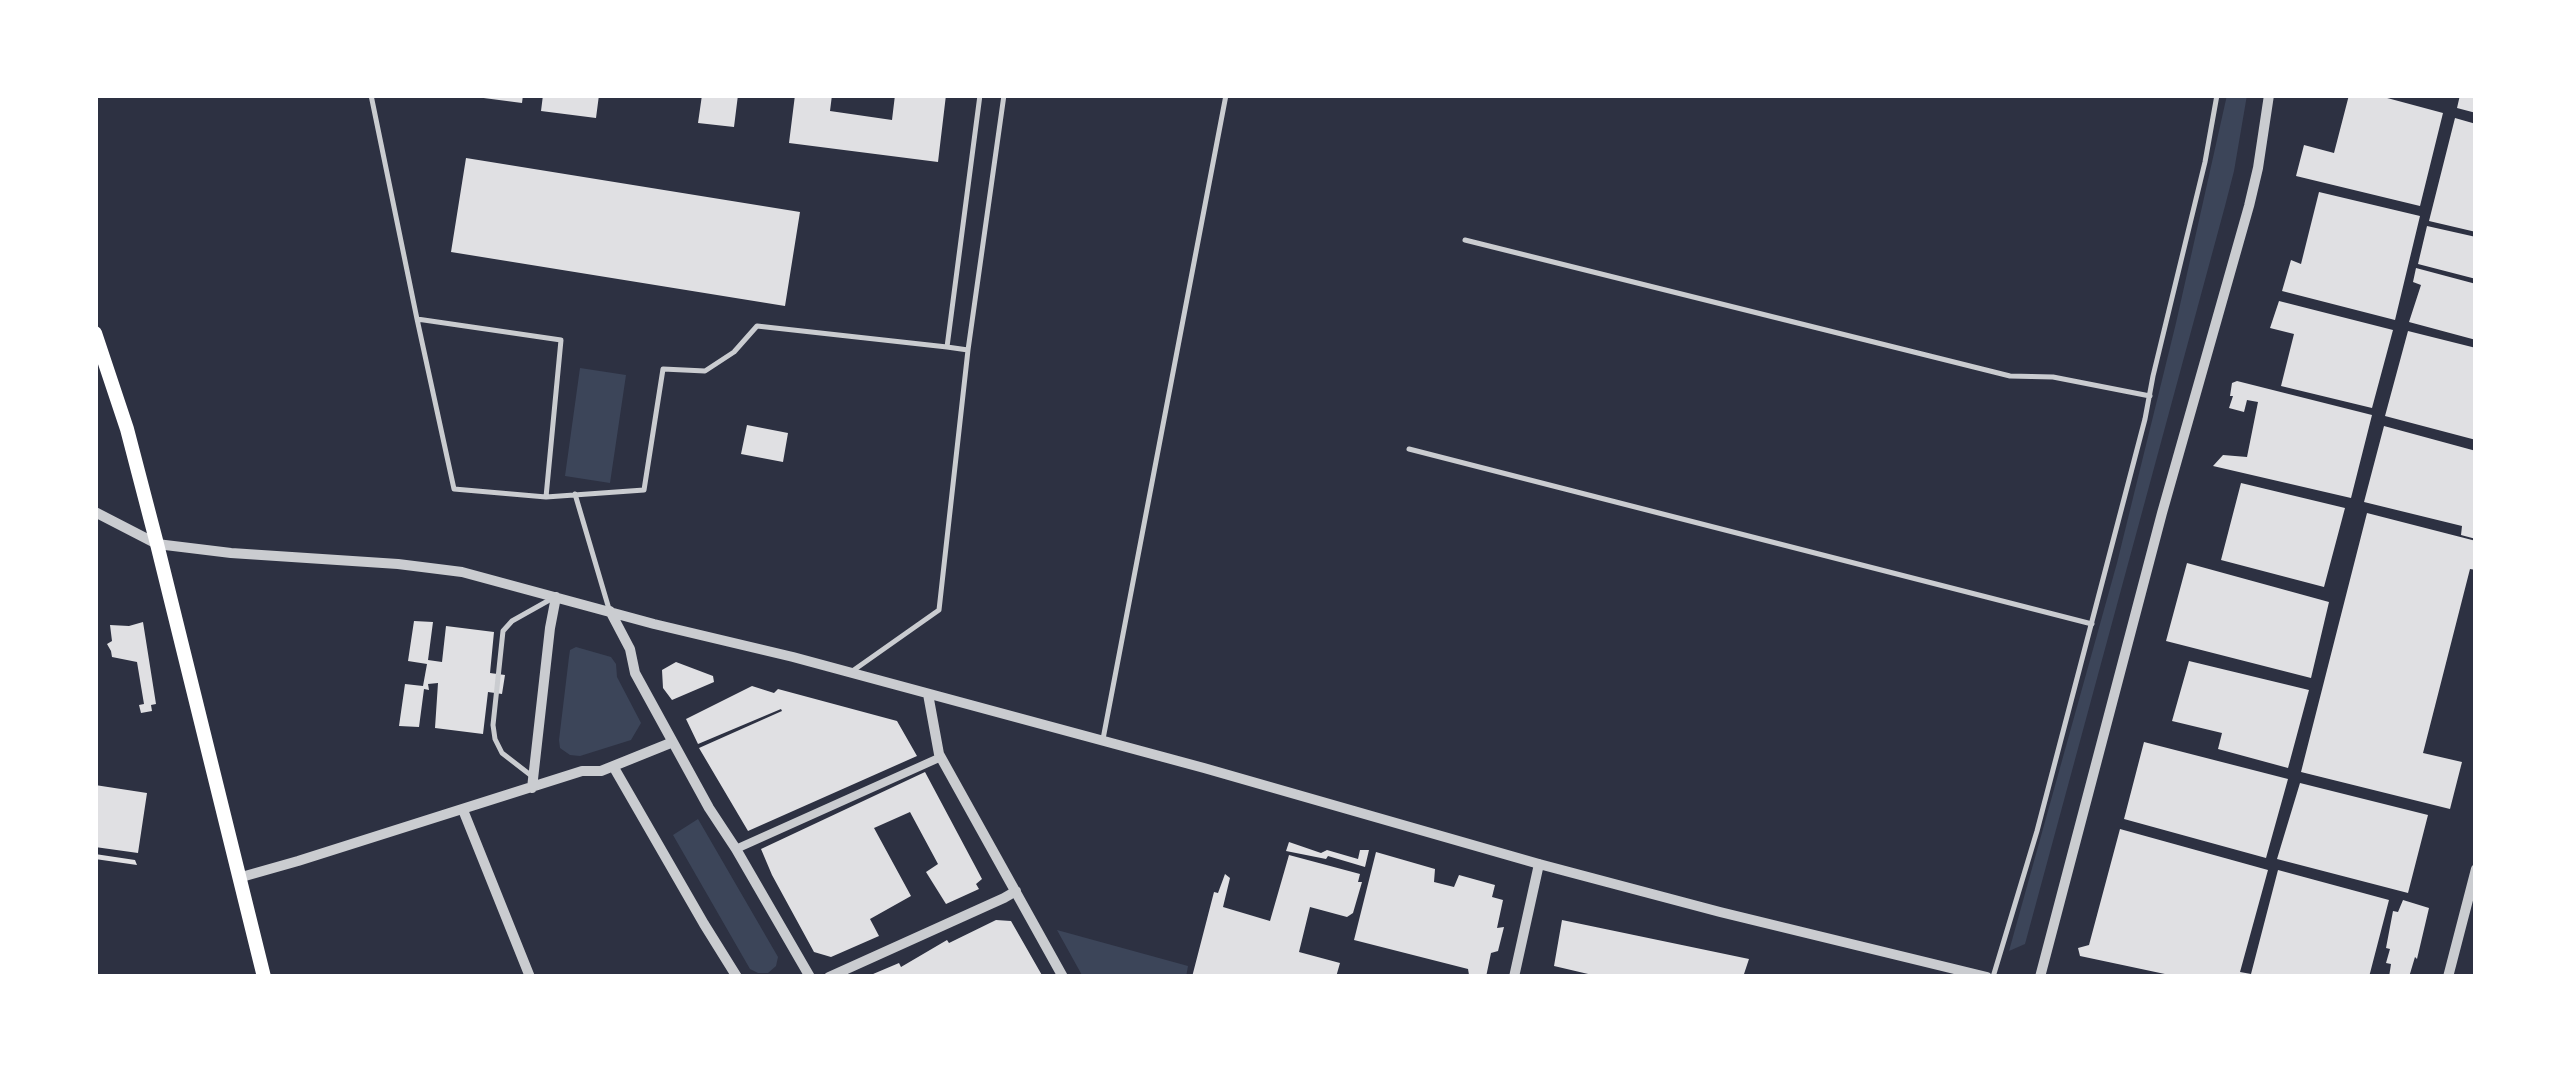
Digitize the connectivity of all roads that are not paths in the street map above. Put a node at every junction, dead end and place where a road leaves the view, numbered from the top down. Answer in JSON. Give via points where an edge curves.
{"nodes":[{"id":1,"x":371,"y":95,"type":"edge"},
{"id":2,"x":980,"y":95,"type":"edge"},
{"id":3,"x":1004,"y":95,"type":"edge"},
{"id":4,"x":1226,"y":95,"type":"edge"},
{"id":5,"x":2217,"y":95,"type":"edge"},
{"id":6,"x":2269,"y":95,"type":"edge"},
{"id":7,"x":1465,"y":240,"type":"dead end"},
{"id":8,"x":417,"y":319,"type":"junction"},
{"id":9,"x":95,"y":332,"type":"edge"},
{"id":10,"x":947,"y":346,"type":"junction"},
{"id":11,"x":968,"y":350,"type":"junction"},
{"id":12,"x":2150,"y":396,"type":"junction"},
{"id":13,"x":1410,"y":449,"type":"dead end"},
{"id":14,"x":575,"y":494,"type":"junction"},
{"id":15,"x":546,"y":497,"type":"junction"},
{"id":16,"x":95,"y":512,"type":"edge"},
{"id":17,"x":157,"y":544,"type":"junction"},
{"id":18,"x":556,"y":597,"type":"junction"},
{"id":19,"x":610,"y":612,"type":"junction"},
{"id":20,"x":2092,"y":624,"type":"junction"},
{"id":21,"x":849,"y":673,"type":"junction"},
{"id":22,"x":928,"y":694,"type":"junction"},
{"id":23,"x":673,"y":742,"type":"junction"},
{"id":24,"x":1102,"y":742,"type":"junction"},
{"id":25,"x":940,"y":757,"type":"junction"},
{"id":26,"x":613,"y":766,"type":"junction"},
{"id":27,"x":533,"y":782,"type":"junction"},
{"id":28,"x":463,"y":810,"type":"junction"},
{"id":29,"x":736,"y":850,"type":"junction"},
{"id":30,"x":1540,"y":864,"type":"junction"},
{"id":31,"x":2476,"y":869,"type":"edge"},
{"id":32,"x":238,"y":878,"type":"junction"},
{"id":33,"x":1016,"y":891,"type":"junction"},
{"id":34,"x":264,"y":977,"type":"edge"},
{"id":35,"x":530,"y":977,"type":"edge"},
{"id":36,"x":737,"y":977,"type":"edge"},
{"id":37,"x":810,"y":977,"type":"edge"},
{"id":38,"x":829,"y":977,"type":"edge"},
{"id":39,"x":1063,"y":977,"type":"edge"},
{"id":40,"x":1514,"y":977,"type":"edge"},
{"id":41,"x":1990,"y":977,"type":"edge"},
{"id":42,"x":2040,"y":977,"type":"edge"},
{"id":43,"x":2448,"y":977,"type":"edge"}],
"edges":[{"from":1,"to":8,"type":"lane"},
{"from":2,"to":10,"type":"lane"},
{"from":3,"to":11,"type":"lane"},
{"from":4,"to":24,"type":"lane"},
{"from":5,"to":12,"type":"lane"},
{"from":6,"to":42,"type":"street","via":[[2249,206]]},
{"from":7,"to":12,"type":"lane","via":[[2010,376],[2053,376]]},
{"from":8,"to":15,"type":"lane","via":[[454,489]]},
{"from":8,"to":15,"type":"lane","via":[[561,340]]},
{"from":9,"to":17,"type":"main road"},
{"from":10,"to":11,"type":"lane"},
{"from":10,"to":14,"type":"lane","via":[[757,326],[706,372],[663,369],[644,490]]},
{"from":11,"to":21,"type":"lane","via":[[939,610]]},
{"from":12,"to":20,"type":"lane"},
{"from":13,"to":20,"type":"lane"},
{"from":14,"to":15,"type":"lane"},
{"from":14,"to":19,"type":"lane"},
{"from":16,"to":17,"type":"street"},
{"from":17,"to":18,"type":"street","via":[[428,566]]},
{"from":17,"to":32,"type":"main road"},
{"from":18,"to":19,"type":"street"},
{"from":18,"to":27,"type":"street"},
{"from":18,"to":27,"type":"lane","via":[[504,631],[495,739]]},
{"from":19,"to":21,"type":"street"},
{"from":19,"to":23,"type":"street"},
{"from":20,"to":41,"type":"lane"},
{"from":21,"to":22,"type":"street"},
{"from":22,"to":24,"type":"street"},
{"from":22,"to":25,"type":"street"},
{"from":23,"to":26,"type":"street"},
{"from":23,"to":29,"type":"street"},
{"from":24,"to":30,"type":"street"},
{"from":25,"to":29,"type":"street"},
{"from":25,"to":33,"type":"street"},
{"from":26,"to":27,"type":"street"},
{"from":26,"to":36,"type":"street"},
{"from":27,"to":28,"type":"street"},
{"from":28,"to":32,"type":"street"},
{"from":28,"to":35,"type":"street"},
{"from":29,"to":37,"type":"street"},
{"from":30,"to":40,"type":"street"},
{"from":30,"to":41,"type":"street"},
{"from":31,"to":43,"type":"street"},
{"from":32,"to":34,"type":"main road"},
{"from":33,"to":38,"type":"street"},
{"from":33,"to":39,"type":"street"}]}
